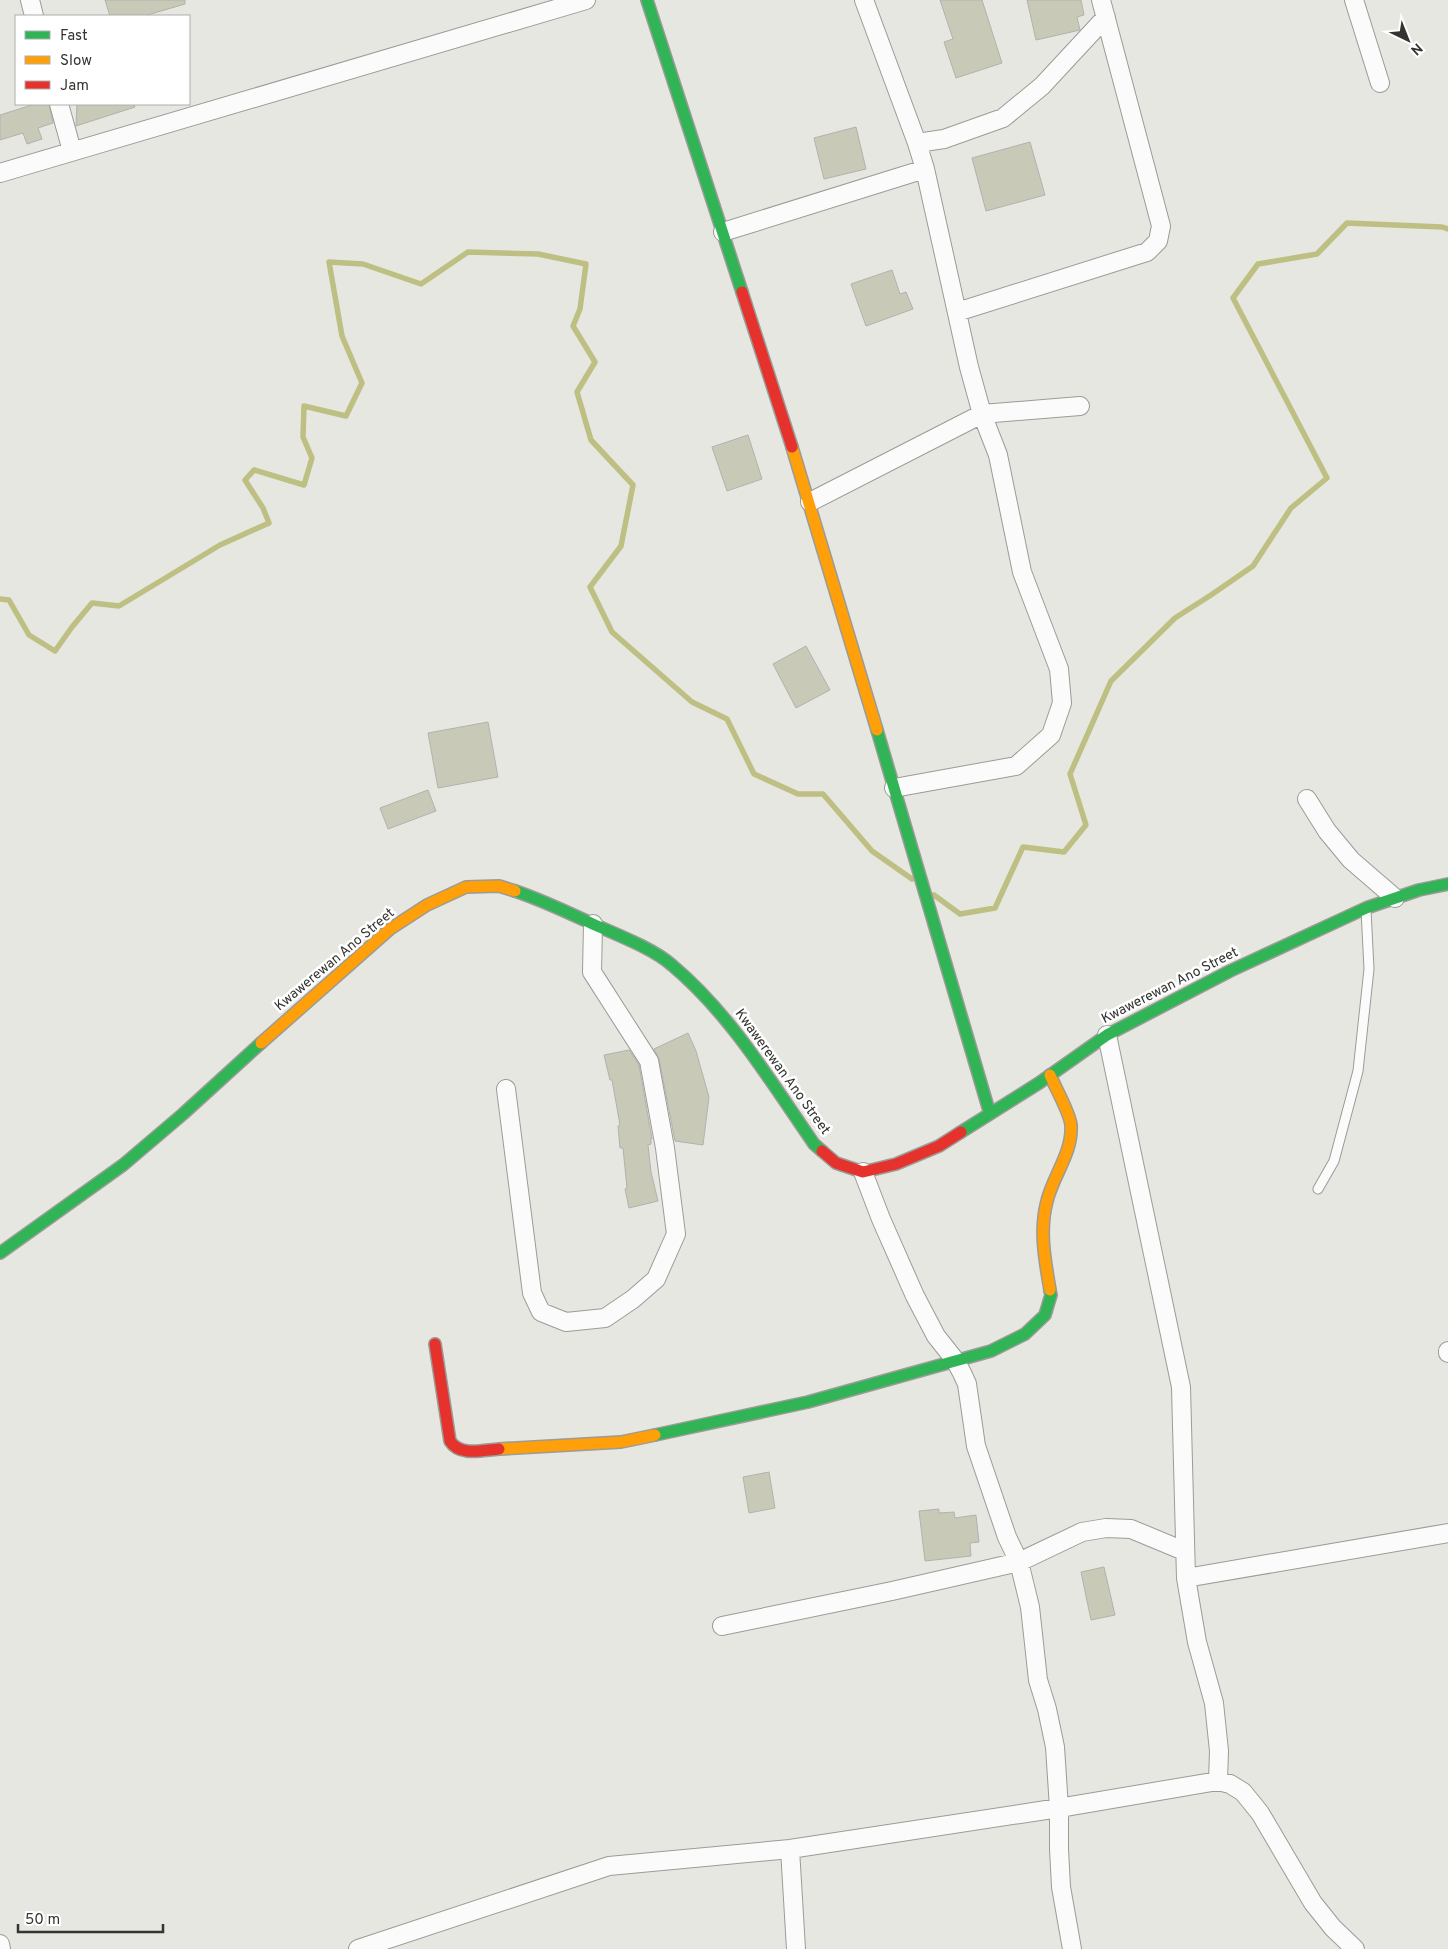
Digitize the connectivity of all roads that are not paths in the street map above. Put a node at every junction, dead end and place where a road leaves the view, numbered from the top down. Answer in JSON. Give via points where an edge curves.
{"nodes":[{"id":1,"x":30,"y":0,"type":"edge"},
{"id":2,"x":586,"y":0,"type":"edge"},
{"id":3,"x":647,"y":0,"type":"edge"},
{"id":4,"x":864,"y":0,"type":"edge"},
{"id":5,"x":1101,"y":0,"type":"edge"},
{"id":6,"x":1354,"y":0,"type":"edge"},
{"id":7,"x":34,"y":15,"type":"edge"},
{"id":8,"x":1106,"y":17,"type":"junction"},
{"id":9,"x":1380,"y":83,"type":"dead end"},
{"id":10,"x":59,"y":105,"type":"edge"},
{"id":11,"x":917,"y":143,"type":"junction"},
{"id":12,"x":72,"y":151,"type":"junction"},
{"id":13,"x":925,"y":170,"type":"junction"},
{"id":14,"x":0,"y":173,"type":"edge"},
{"id":15,"x":723,"y":232,"type":"junction"},
{"id":16,"x":957,"y":312,"type":"junction"},
{"id":17,"x":1080,"y":406,"type":"dead end"},
{"id":18,"x":982,"y":414,"type":"junction"},
{"id":19,"x":810,"y":502,"type":"junction"},
{"id":20,"x":894,"y":788,"type":"junction"},
{"id":21,"x":1308,"y":799,"type":"dead end"},
{"id":22,"x":1448,"y":884,"type":"edge"},
{"id":23,"x":1395,"y":898,"type":"junction"},
{"id":24,"x":1366,"y":908,"type":"junction"},
{"id":25,"x":593,"y":924,"type":"junction"},
{"id":26,"x":1107,"y":1035,"type":"junction"},
{"id":27,"x":1050,"y":1075,"type":"junction"},
{"id":28,"x":506,"y":1089,"type":"dead end"},
{"id":29,"x":990,"y":1114,"type":"junction"},
{"id":30,"x":863,"y":1172,"type":"junction"},
{"id":31,"x":1318,"y":1189,"type":"dead end"},
{"id":32,"x":0,"y":1253,"type":"edge"},
{"id":33,"x":435,"y":1344,"type":"dead end"},
{"id":34,"x":956,"y":1360,"type":"junction"},
{"id":35,"x":1448,"y":1534,"type":"edge"},
{"id":36,"x":1184,"y":1551,"type":"junction"},
{"id":37,"x":1019,"y":1562,"type":"junction"},
{"id":38,"x":1186,"y":1578,"type":"junction"},
{"id":39,"x":722,"y":1626,"type":"dead end"},
{"id":40,"x":1218,"y":1780,"type":"junction"},
{"id":41,"x":1059,"y":1808,"type":"junction"},
{"id":42,"x":790,"y":1849,"type":"junction"},
{"id":43,"x":0,"y":1944,"type":"edge"},
{"id":44,"x":1,"y":1949,"type":"edge"},
{"id":45,"x":358,"y":1949,"type":"edge"},
{"id":46,"x":796,"y":1949,"type":"edge"},
{"id":47,"x":1072,"y":1949,"type":"edge"},
{"id":48,"x":1355,"y":1949,"type":"edge"}],
"edges":[{"from":1,"to":7,"type":"street"},
{"from":2,"to":12,"type":"street"},
{"from":3,"to":15,"type":"street"},
{"from":4,"to":11,"type":"street"},
{"from":5,"to":8,"type":"street"},
{"from":6,"to":9,"type":"street"},
{"from":8,"to":11,"type":"street","via":[[1042,86],[1003,118],[944,139]]},
{"from":8,"to":16,"type":"street","via":[[1161,226],[1158,241],[1147,252]]},
{"from":10,"to":12,"type":"street"},
{"from":11,"to":13,"type":"street"},
{"from":12,"to":14,"type":"street"},
{"from":13,"to":15,"type":"street"},
{"from":13,"to":16,"type":"street"},
{"from":15,"to":19,"type":"street"},
{"from":16,"to":18,"type":"street"},
{"from":17,"to":18,"type":"street"},
{"from":18,"to":19,"type":"street"},
{"from":18,"to":20,"type":"street","via":[[998,455],[1022,572],[1059,669],[1062,703],[1051,735],[1016,766]]},
{"from":19,"to":20,"type":"street"},
{"from":20,"to":29,"type":"street"},
{"from":21,"to":23,"type":"street","via":[[1327,831],[1351,860]]},
{"from":22,"to":23,"type":"street","name":"Kwawerewan Ano Street"},
{"from":23,"to":24,"type":"street","name":"Kwawerewan Ano Street"},
{"from":24,"to":26,"type":"street","name":"Kwawerewan Ano Street","via":[[1230,971]]},
{"from":24,"to":31,"type":"lane","via":[[1369,969],[1358,1071],[1334,1161]]},
{"from":25,"to":28,"type":"street","via":[[592,972],[649,1060],[676,1234],[656,1279],[605,1318],[566,1322],[541,1312],[532,1293]]},
{"from":25,"to":30,"type":"street","name":"Kwawerewan Ano Street","via":[[628,939],[671,964],[735,1030],[814,1144],[836,1163]]},
{"from":25,"to":32,"type":"street","name":"Kwawerewan Ano Street","via":[[533,897],[499,886],[466,887],[427,905],[390,929],[123,1164]]},
{"from":26,"to":27,"type":"street","name":"Kwawerewan Ano Street"},
{"from":26,"to":36,"type":"street","via":[[1181,1387]]},
{"from":27,"to":29,"type":"street","name":"Kwawerewan Ano Street"},
{"from":27,"to":34,"type":"street","via":[[1071,1122],[1071,1139],[1046,1201],[1043,1247],[1051,1295],[1045,1315],[1025,1334],[991,1351]]},
{"from":29,"to":30,"type":"street","name":"Kwawerewan Ano Street","via":[[939,1146],[896,1164]]},
{"from":30,"to":34,"type":"street","via":[[915,1296],[936,1336]]},
{"from":33,"to":34,"type":"street","via":[[450,1441],[462,1451],[621,1442],[808,1402]]},
{"from":34,"to":37,"type":"street","via":[[967,1384],[976,1446]]},
{"from":35,"to":38,"type":"street"},
{"from":36,"to":37,"type":"street","via":[[1131,1529],[1106,1528],[1082,1532]]},
{"from":36,"to":38,"type":"street"},
{"from":37,"to":39,"type":"street"},
{"from":37,"to":41,"type":"street","via":[[1030,1607],[1038,1680],[1055,1746]]},
{"from":38,"to":40,"type":"street","via":[[1197,1642],[1214,1702]]},
{"from":40,"to":41,"type":"street"},
{"from":40,"to":48,"type":"street","via":[[1243,1792],[1260,1812],[1313,1903]]},
{"from":41,"to":42,"type":"street"},
{"from":41,"to":47,"type":"street","via":[[1061,1887]]},
{"from":42,"to":45,"type":"street","via":[[609,1866]]},
{"from":42,"to":46,"type":"street"},
{"from":43,"to":44,"type":"street"}]}
